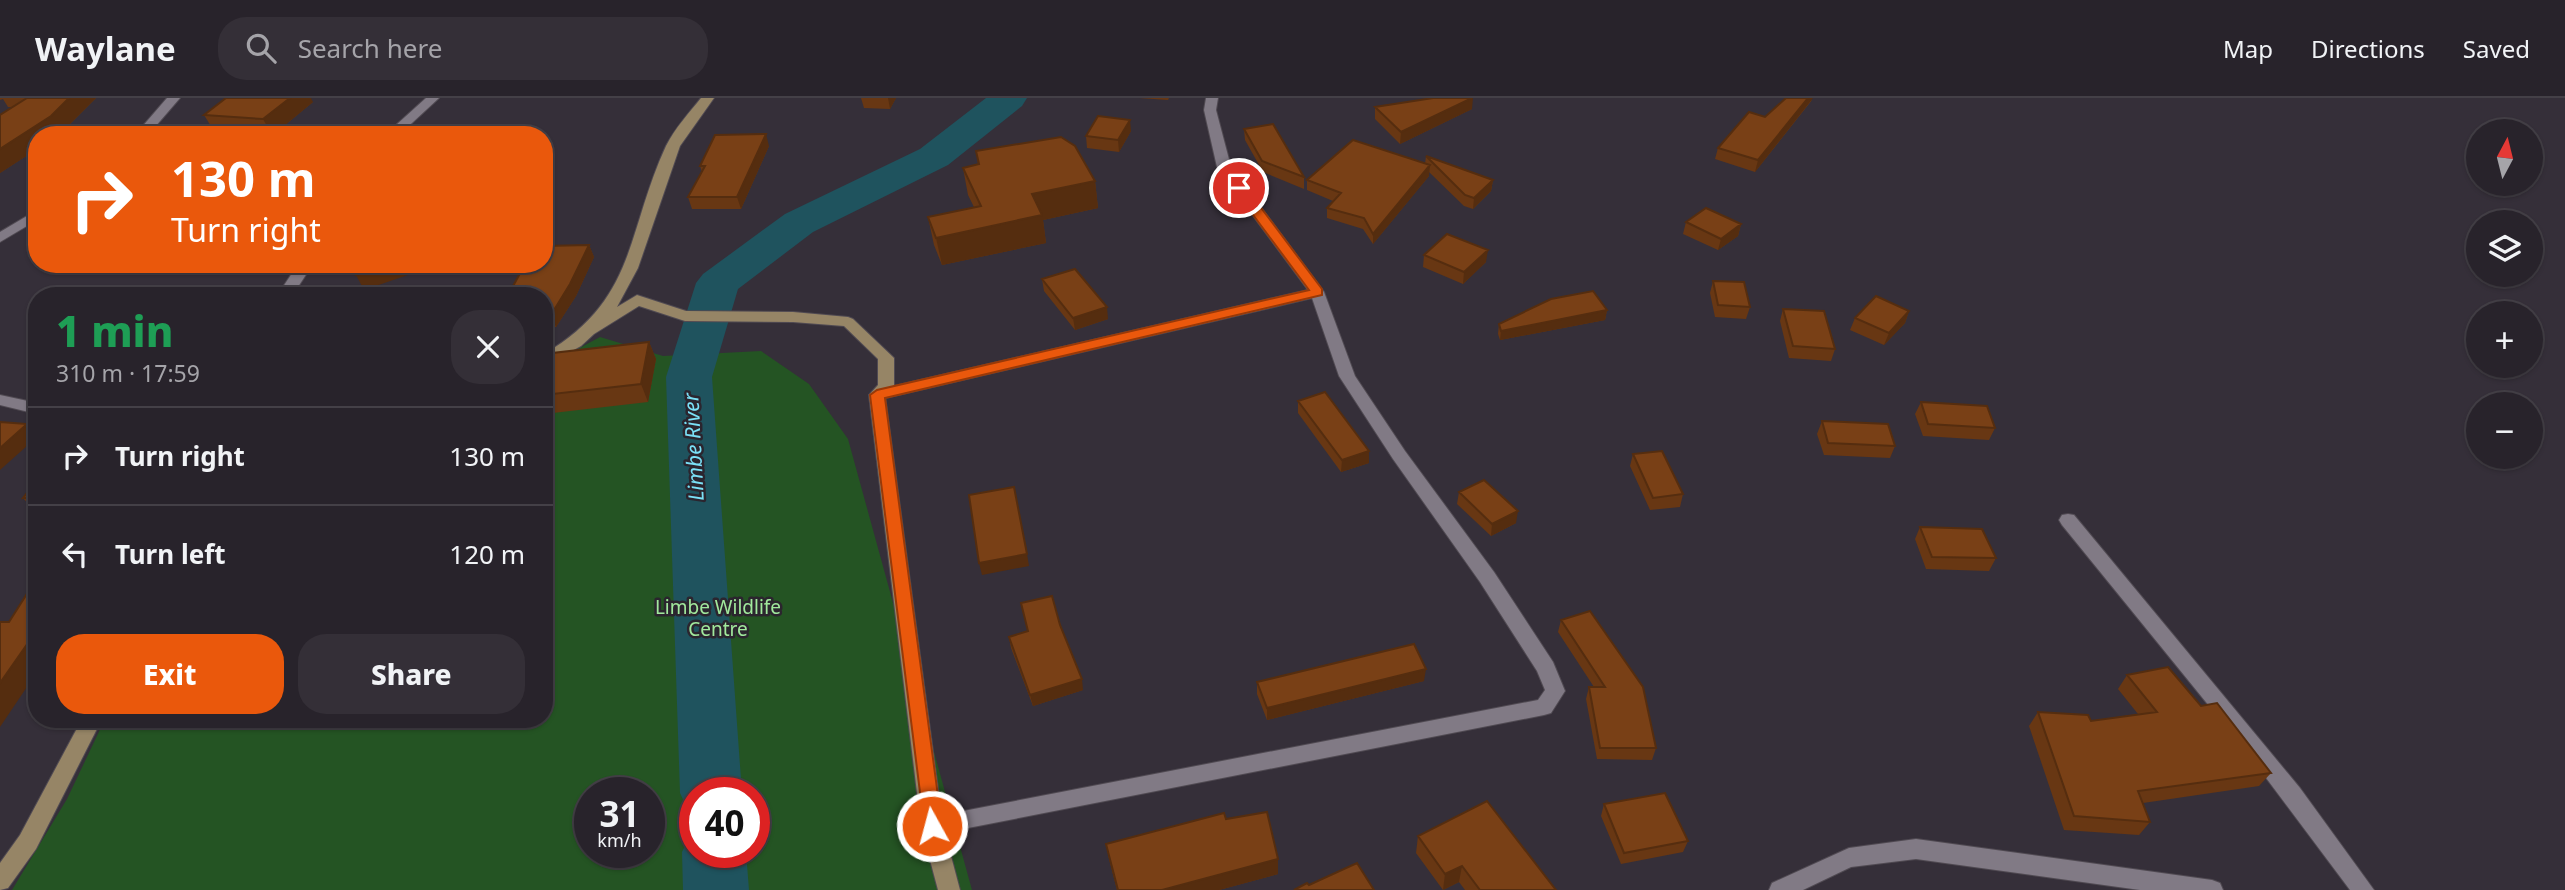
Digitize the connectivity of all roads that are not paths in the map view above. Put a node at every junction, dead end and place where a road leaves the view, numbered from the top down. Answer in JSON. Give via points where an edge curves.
{"nodes":[{"id":1,"x":174,"y":98,"type":"edge"},
{"id":2,"x":433,"y":98,"type":"edge"},
{"id":3,"x":708,"y":98,"type":"edge"},
{"id":4,"x":1213,"y":98,"type":"edge"},
{"id":5,"x":149,"y":126,"type":"edge"},
{"id":6,"x":401,"y":126,"type":"edge"},
{"id":7,"x":28,"y":220,"type":"edge"},
{"id":8,"x":0,"y":239,"type":"edge"},
{"id":9,"x":1317,"y":292,"type":"junction"},
{"id":10,"x":593,"y":329,"type":"junction"},
{"id":11,"x":553,"y":356,"type":"edge"},
{"id":12,"x":877,"y":395,"type":"junction"},
{"id":13,"x":0,"y":400,"type":"edge"},
{"id":14,"x":28,"y":408,"type":"edge"},
{"id":15,"x":2068,"y":520,"type":"dead end"},
{"id":16,"x":87,"y":728,"type":"edge"},
{"id":17,"x":932,"y":826,"type":"junction"},
{"id":18,"x":0,"y":881,"type":"edge"},
{"id":19,"x":949,"y":890,"type":"edge"},
{"id":20,"x":1780,"y":890,"type":"edge"},
{"id":21,"x":2212,"y":890,"type":"edge"},
{"id":22,"x":2363,"y":890,"type":"edge"}],
"edges":[{"from":1,"to":5,"type":"street"},
{"from":2,"to":6,"type":"street"},
{"from":3,"to":10,"type":"street","via":[[674,144],[624,285]]},
{"from":4,"to":9,"type":"street","via":[[1210,110],[1224,167]]},
{"from":7,"to":8,"type":"street"},
{"from":9,"to":12,"type":"street"},
{"from":9,"to":17,"type":"street","via":[[1347,376],[1546,668],[1555,691],[1544,707]]},
{"from":10,"to":11,"type":"street"},
{"from":10,"to":12,"type":"street","via":[[637,300],[685,316],[848,322],[886,358],[886,387]]},
{"from":12,"to":17,"type":"street"},
{"from":13,"to":14,"type":"street"},
{"from":15,"to":22,"type":"street","via":[[2275,771]]},
{"from":16,"to":18,"type":"street","via":[[28,842]]},
{"from":17,"to":19,"type":"street"},
{"from":20,"to":21,"type":"street","via":[[1849,858],[1916,849]]}]}
